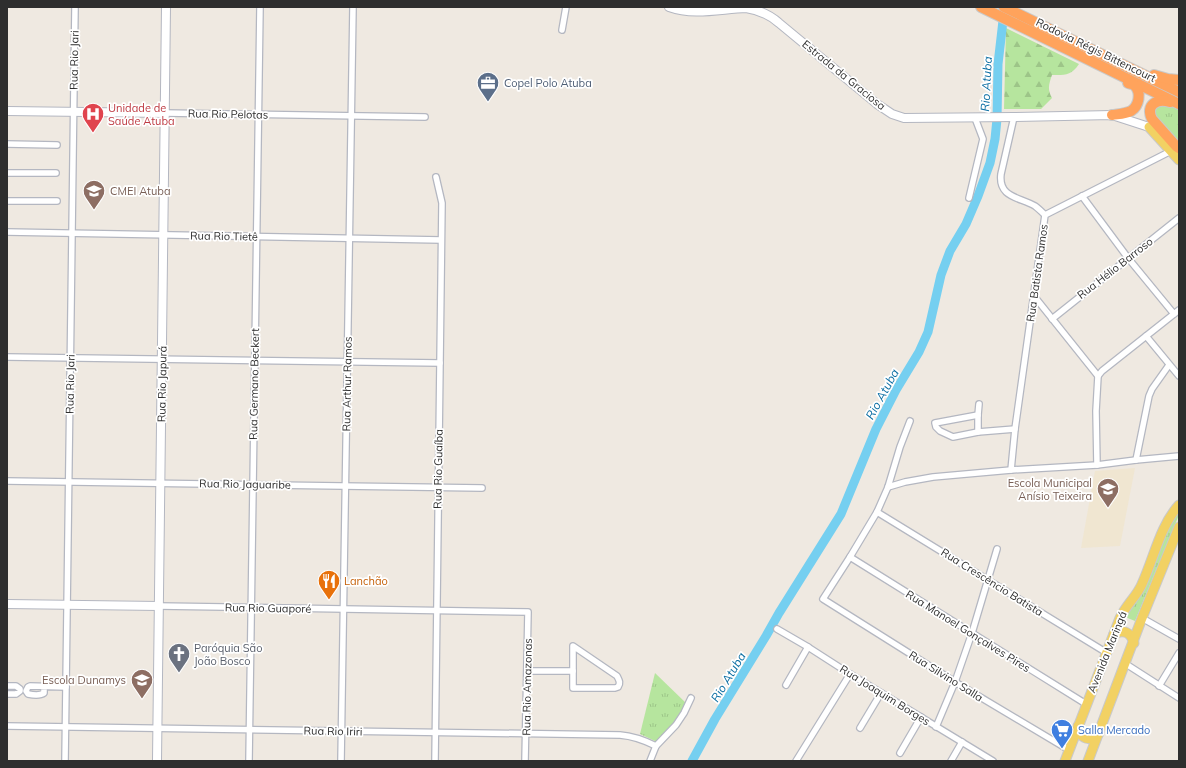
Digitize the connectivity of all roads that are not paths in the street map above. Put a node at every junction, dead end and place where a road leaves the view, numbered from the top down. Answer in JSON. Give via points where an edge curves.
{"nodes":[{"id":1,"x":75,"y":7,"type":"edge"},
{"id":2,"x":166,"y":7,"type":"edge"},
{"id":3,"x":260,"y":7,"type":"edge"},
{"id":4,"x":353,"y":7,"type":"edge"},
{"id":5,"x":566,"y":7,"type":"edge"},
{"id":6,"x":669,"y":7,"type":"edge"},
{"id":7,"x":981,"y":7,"type":"edge"},
{"id":8,"x":1004,"y":7,"type":"edge"},
{"id":9,"x":1017,"y":19,"type":"junction"},
{"id":10,"x":562,"y":30,"type":"dead end"},
{"id":11,"x":1055,"y":37,"type":"junction"},
{"id":12,"x":1179,"y":80,"type":"edge"},
{"id":13,"x":1179,"y":92,"type":"edge"},
{"id":14,"x":1138,"y":95,"type":"junction"},
{"id":15,"x":1179,"y":104,"type":"edge"},
{"id":16,"x":7,"y":111,"type":"edge"},
{"id":17,"x":74,"y":112,"type":"junction"},
{"id":18,"x":165,"y":113,"type":"junction"},
{"id":19,"x":258,"y":115,"type":"junction"},
{"id":20,"x":1112,"y":115,"type":"junction"},
{"id":21,"x":351,"y":116,"type":"junction"},
{"id":22,"x":426,"y":117,"type":"dead end"},
{"id":23,"x":1010,"y":117,"type":"junction"},
{"id":24,"x":975,"y":118,"type":"junction"},
{"id":25,"x":1149,"y":127,"type":"junction"},
{"id":26,"x":7,"y":144,"type":"edge"},
{"id":27,"x":57,"y":145,"type":"dead end"},
{"id":28,"x":1175,"y":149,"type":"edge"},
{"id":29,"x":1179,"y":160,"type":"edge"},
{"id":30,"x":7,"y":173,"type":"edge"},
{"id":31,"x":56,"y":174,"type":"dead end"},
{"id":32,"x":436,"y":177,"type":"dead end"},
{"id":33,"x":1082,"y":196,"type":"junction"},
{"id":34,"x":968,"y":198,"type":"dead end"},
{"id":35,"x":7,"y":201,"type":"edge"},
{"id":36,"x":57,"y":201,"type":"dead end"},
{"id":37,"x":1045,"y":215,"type":"junction"},
{"id":38,"x":1179,"y":218,"type":"edge"},
{"id":39,"x":7,"y":232,"type":"edge"},
{"id":40,"x":72,"y":233,"type":"junction"},
{"id":41,"x":164,"y":235,"type":"junction"},
{"id":42,"x":256,"y":237,"type":"junction"},
{"id":43,"x":349,"y":239,"type":"junction"},
{"id":44,"x":441,"y":240,"type":"junction"},
{"id":45,"x":1128,"y":258,"type":"junction"},
{"id":46,"x":1034,"y":296,"type":"junction"},
{"id":47,"x":1177,"y":312,"type":"edge"},
{"id":48,"x":1052,"y":319,"type":"junction"},
{"id":49,"x":1146,"y":336,"type":"junction"},
{"id":50,"x":7,"y":357,"type":"edge"},
{"id":51,"x":70,"y":358,"type":"junction"},
{"id":52,"x":162,"y":359,"type":"junction"},
{"id":53,"x":254,"y":360,"type":"junction"},
{"id":54,"x":347,"y":362,"type":"junction"},
{"id":55,"x":440,"y":363,"type":"junction"},
{"id":56,"x":1169,"y":364,"type":"junction"},
{"id":57,"x":1098,"y":376,"type":"junction"},
{"id":58,"x":1179,"y":376,"type":"edge"},
{"id":59,"x":978,"y":404,"type":"dead end"},
{"id":60,"x":978,"y":415,"type":"junction"},
{"id":61,"x":910,"y":421,"type":"dead end"},
{"id":62,"x":1015,"y":429,"type":"junction"},
{"id":63,"x":978,"y":432,"type":"junction"},
{"id":64,"x":1179,"y":456,"type":"edge"},
{"id":65,"x":1136,"y":460,"type":"junction"},
{"id":66,"x":1097,"y":465,"type":"junction"},
{"id":67,"x":1011,"y":470,"type":"junction"},
{"id":68,"x":7,"y":481,"type":"edge"},
{"id":69,"x":69,"y":482,"type":"junction"},
{"id":70,"x":160,"y":483,"type":"junction"},
{"id":71,"x":253,"y":484,"type":"junction"},
{"id":72,"x":346,"y":486,"type":"junction"},
{"id":73,"x":438,"y":487,"type":"junction"},
{"id":74,"x":888,"y":487,"type":"junction"},
{"id":75,"x":482,"y":488,"type":"dead end"},
{"id":76,"x":1179,"y":505,"type":"edge"},
{"id":77,"x":877,"y":512,"type":"junction"},
{"id":78,"x":1179,"y":527,"type":"edge"},
{"id":79,"x":997,"y":549,"type":"dead end"},
{"id":80,"x":850,"y":558,"type":"junction"},
{"id":81,"x":988,"y":580,"type":"junction"},
{"id":82,"x":7,"y":604,"type":"edge"},
{"id":83,"x":67,"y":605,"type":"junction"},
{"id":84,"x":159,"y":606,"type":"junction"},
{"id":85,"x":251,"y":608,"type":"junction"},
{"id":86,"x":344,"y":609,"type":"junction"},
{"id":87,"x":437,"y":611,"type":"junction"},
{"id":88,"x":528,"y":612,"type":"joint"},
{"id":89,"x":1142,"y":618,"type":"junction"},
{"id":90,"x":776,"y":629,"type":"dead end"},
{"id":91,"x":972,"y":633,"type":"junction"},
{"id":92,"x":1114,"y":634,"type":"junction"},
{"id":93,"x":1179,"y":639,"type":"edge"},
{"id":94,"x":1134,"y":642,"type":"junction"},
{"id":95,"x":808,"y":647,"type":"junction"},
{"id":96,"x":1107,"y":653,"type":"junction"},
{"id":97,"x":1179,"y":653,"type":"edge"},
{"id":98,"x":1126,"y":664,"type":"junction"},
{"id":99,"x":527,"y":671,"type":"junction"},
{"id":100,"x":573,"y":671,"type":"junction"},
{"id":101,"x":850,"y":674,"type":"junction"},
{"id":102,"x":955,"y":682,"type":"junction"},
{"id":103,"x":786,"y":685,"type":"dead end"},
{"id":104,"x":7,"y":686,"type":"edge"},
{"id":105,"x":44,"y":686,"type":"dead end"},
{"id":106,"x":1159,"y":686,"type":"junction"},
{"id":107,"x":66,"y":687,"type":"junction"},
{"id":108,"x":881,"y":693,"type":"junction"},
{"id":109,"x":7,"y":694,"type":"edge"},
{"id":110,"x":691,"y":698,"type":"dead end"},
{"id":111,"x":1179,"y":698,"type":"edge"},
{"id":112,"x":1086,"y":704,"type":"junction"},
{"id":113,"x":921,"y":717,"type":"junction"},
{"id":114,"x":7,"y":726,"type":"edge"},
{"id":115,"x":1078,"y":726,"type":"junction"},
{"id":116,"x":65,"y":727,"type":"junction"},
{"id":117,"x":936,"y":727,"type":"junction"},
{"id":118,"x":158,"y":728,"type":"junction"},
{"id":119,"x":860,"y":728,"type":"dead end"},
{"id":120,"x":249,"y":730,"type":"junction"},
{"id":121,"x":342,"y":731,"type":"junction"},
{"id":122,"x":435,"y":732,"type":"junction"},
{"id":123,"x":526,"y":733,"type":"junction"},
{"id":124,"x":1099,"y":733,"type":"junction"},
{"id":125,"x":962,"y":742,"type":"junction"},
{"id":126,"x":656,"y":746,"type":"junction"},
{"id":127,"x":1068,"y":750,"type":"junction"},
{"id":128,"x":900,"y":752,"type":"dead end"},
{"id":129,"x":65,"y":761,"type":"edge"},
{"id":130,"x":157,"y":761,"type":"edge"},
{"id":131,"x":248,"y":761,"type":"edge"},
{"id":132,"x":342,"y":761,"type":"edge"},
{"id":133,"x":435,"y":761,"type":"edge"},
{"id":134,"x":525,"y":761,"type":"edge"},
{"id":135,"x":650,"y":761,"type":"edge"},
{"id":136,"x":796,"y":761,"type":"edge"},
{"id":137,"x":951,"y":761,"type":"edge"},
{"id":138,"x":993,"y":761,"type":"edge"},
{"id":139,"x":1064,"y":761,"type":"edge"},
{"id":140,"x":1088,"y":761,"type":"edge"}],
"edges":[{"from":1,"to":17,"type":"street","name":"Rua Rio Jari"},
{"from":2,"to":18,"type":"street","name":"Rua Rio Japurá"},
{"from":3,"to":19,"type":"street","name":"Rua Germano Beckert"},
{"from":4,"to":21,"type":"street","name":"Rua Arthur Ramos"},
{"from":5,"to":10,"type":"street"},
{"from":6,"to":24,"type":"street","name":"Estrada da Graciosa","via":[[691,12],[746,8],[759,10],[772,17],[892,114],[909,119]]},
{"from":7,"to":9,"type":"highway","name":"Rodovia Régis Bittencourt"},
{"from":8,"to":9,"type":"highway","name":"Rodovia Régis Bittencourt"},
{"from":9,"to":11,"type":"highway","name":"Rodovia Régis Bittencourt"},
{"from":11,"to":12,"type":"highway","via":[[1094,46],[1153,74]]},
{"from":11,"to":13,"type":"highway","name":"Rodovia Régis Bittencourt"},
{"from":11,"to":14,"type":"highway","via":[[1085,62],[1134,86]]},
{"from":11,"to":15,"type":"highway","name":"Rodovia Régis Bittencourt"},
{"from":14,"to":20,"type":"highway","via":[[1137,104],[1132,110]]},
{"from":14,"to":25,"type":"highway"},
{"from":15,"to":28,"type":"highway","via":[[1162,100],[1151,106],[1150,111],[1152,119],[1176,146]]},
{"from":16,"to":17,"type":"street","name":"Rua Rio Pelotas"},
{"from":17,"to":18,"type":"street","name":"Rua Rio Pelotas"},
{"from":17,"to":40,"type":"street","name":"Rua Rio Jari"},
{"from":18,"to":19,"type":"street","name":"Rua Rio Pelotas"},
{"from":18,"to":41,"type":"street","name":"Rua Rio Japurá"},
{"from":19,"to":21,"type":"street","name":"Rua Rio Pelotas"},
{"from":19,"to":42,"type":"street","name":"Rua Germano Beckert"},
{"from":20,"to":23,"type":"street","name":"Estrada da Graciosa"},
{"from":20,"to":25,"type":"street","name":"Estrada da Graciosa"},
{"from":21,"to":22,"type":"street","name":"Rua Rio Pelotas"},
{"from":21,"to":43,"type":"street","name":"Rua Arthur Ramos"},
{"from":23,"to":24,"type":"street","name":"Estrada da Graciosa"},
{"from":23,"to":37,"type":"street","via":[[1001,174],[1002,187],[1006,193],[1036,206]]},
{"from":24,"to":34,"type":"street","via":[[983,139]]},
{"from":25,"to":28,"type":"main road","name":"Estrada da Graciosa"},
{"from":26,"to":27,"type":"street"},
{"from":28,"to":29,"type":"main road","name":"Estrada da Graciosa"},
{"from":28,"to":33,"type":"street","name":"Rua Batista Ramos"},
{"from":30,"to":31,"type":"street"},
{"from":32,"to":44,"type":"street","name":"Rua Rio Guaíba","via":[[442,203]]},
{"from":33,"to":37,"type":"street","name":"Rua Batista Ramos"},
{"from":33,"to":45,"type":"street"},
{"from":35,"to":36,"type":"street"},
{"from":37,"to":46,"type":"street","name":"Rua Batista Ramos"},
{"from":38,"to":45,"type":"street","name":"Rua Hélio Barroso"},
{"from":39,"to":40,"type":"street","name":"Rua Rio Tietê"},
{"from":40,"to":41,"type":"street","name":"Rua Rio Tietê"},
{"from":40,"to":51,"type":"street","name":"Rua Rio Jari"},
{"from":41,"to":42,"type":"street","name":"Rua Rio Tietê"},
{"from":41,"to":52,"type":"street","name":"Rua Rio Japurá"},
{"from":42,"to":43,"type":"street","name":"Rua Rio Tietê"},
{"from":42,"to":53,"type":"street","name":"Rua Germano Beckert"},
{"from":43,"to":44,"type":"street","name":"Rua Rio Tietê"},
{"from":43,"to":54,"type":"street","name":"Rua Arthur Ramos"},
{"from":44,"to":55,"type":"street","name":"Rua Rio Guaíba"},
{"from":45,"to":47,"type":"street"},
{"from":45,"to":48,"type":"street","name":"Rua Hélio Barroso"},
{"from":46,"to":48,"type":"street"},
{"from":46,"to":62,"type":"street","name":"Rua Batista Ramos"},
{"from":47,"to":49,"type":"street"},
{"from":48,"to":57,"type":"street"},
{"from":49,"to":56,"type":"street"},
{"from":49,"to":57,"type":"street"},
{"from":50,"to":51,"type":"street"},
{"from":51,"to":52,"type":"street"},
{"from":51,"to":69,"type":"street","name":"Rua Rio Jari"},
{"from":52,"to":53,"type":"street"},
{"from":52,"to":70,"type":"street","name":"Rua Rio Japurá"},
{"from":53,"to":54,"type":"street"},
{"from":53,"to":71,"type":"street","name":"Rua Germano Beckert"},
{"from":54,"to":55,"type":"street"},
{"from":54,"to":72,"type":"street","name":"Rua Arthur Ramos"},
{"from":55,"to":73,"type":"street","name":"Rua Rio Guaíba"},
{"from":56,"to":58,"type":"street"},
{"from":56,"to":65,"type":"street","via":[[1149,396]]},
{"from":57,"to":66,"type":"street"},
{"from":59,"to":60,"type":"street"},
{"from":60,"to":63,"type":"street"},
{"from":60,"to":63,"type":"street","via":[[936,423],[936,428],[954,437]]},
{"from":61,"to":74,"type":"street"},
{"from":62,"to":63,"type":"street"},
{"from":62,"to":67,"type":"street","name":"Rua Batista Ramos"},
{"from":64,"to":65,"type":"street"},
{"from":65,"to":66,"type":"street"},
{"from":66,"to":67,"type":"street"},
{"from":67,"to":74,"type":"street","via":[[933,477]]},
{"from":68,"to":69,"type":"street","name":"Rua Rio Jaguaribe"},
{"from":69,"to":70,"type":"street","name":"Rua Rio Jaguaribe"},
{"from":69,"to":83,"type":"street","name":"Rua Rio Jari"},
{"from":70,"to":71,"type":"street","name":"Rua Rio Jaguaribe"},
{"from":70,"to":84,"type":"street","name":"Rua Rio Japurá"},
{"from":71,"to":72,"type":"street","name":"Rua Rio Jaguaribe"},
{"from":71,"to":85,"type":"street","name":"Rua Germano Beckert"},
{"from":72,"to":73,"type":"street","name":"Rua Rio Jaguaribe"},
{"from":72,"to":86,"type":"street","name":"Rua Arthur Ramos"},
{"from":73,"to":75,"type":"street","name":"Rua Rio Jaguaribe"},
{"from":73,"to":87,"type":"street","name":"Rua Rio Guaíba"},
{"from":74,"to":77,"type":"street"},
{"from":76,"to":92,"type":"main road","name":"Avenida Maringá","via":[[1167,522],[1142,584],[1125,608]]},
{"from":77,"to":80,"type":"street"},
{"from":77,"to":81,"type":"street","name":"Rua Crescêncio Batista"},
{"from":78,"to":89,"type":"main road","name":"Avenida Maringá"},
{"from":79,"to":81,"type":"street"},
{"from":80,"to":91,"type":"street","name":"Rua Manoel Gonçalves Pires"},
{"from":80,"to":102,"type":"street","name":"Rua Silvino Salla","via":[[823,600]]},
{"from":81,"to":91,"type":"street"},
{"from":81,"to":96,"type":"street","name":"Rua Crescêncio Batista"},
{"from":82,"to":83,"type":"street","name":"Rua Rio Guaporé"},
{"from":83,"to":84,"type":"street","name":"Rua Rio Guaporé"},
{"from":83,"to":107,"type":"street","name":"Rua Rio Jari"},
{"from":84,"to":85,"type":"street","name":"Rua Rio Guaporé"},
{"from":84,"to":118,"type":"street","name":"Rua Rio Japurá"},
{"from":85,"to":86,"type":"street","name":"Rua Rio Guaporé"},
{"from":85,"to":120,"type":"street","name":"Rua Germano Beckert"},
{"from":86,"to":87,"type":"street","name":"Rua Rio Guaporé"},
{"from":86,"to":121,"type":"street","name":"Rua Arthur Ramos"},
{"from":87,"to":88,"type":"street","name":"Rua Rio Guaporé"},
{"from":87,"to":122,"type":"street","name":"Rua Rio Guaíba"},
{"from":88,"to":99,"type":"street","name":"Rua Rio Amazonas"},
{"from":89,"to":93,"type":"street"},
{"from":89,"to":94,"type":"main road","name":"Avenida Maringá"},
{"from":90,"to":95,"type":"street","name":"Rua Joaquim Borges"},
{"from":91,"to":102,"type":"street"},
{"from":91,"to":112,"type":"street","name":"Rua Manoel Gonçalves Pires"},
{"from":92,"to":94,"type":"main road","via":[[1125,632],[1131,635]]},
{"from":92,"to":96,"type":"main road","name":"Avenida Maringá"},
{"from":94,"to":98,"type":"main road","name":"Avenida Maringá"},
{"from":95,"to":101,"type":"street","name":"Rua Joaquim Borges"},
{"from":95,"to":103,"type":"street"},
{"from":96,"to":112,"type":"main road","name":"Avenida Maringá"},
{"from":97,"to":106,"type":"street"},
{"from":98,"to":106,"type":"street"},
{"from":98,"to":124,"type":"main road","name":"Avenida Maringá"},
{"from":99,"to":100,"type":"street"},
{"from":99,"to":123,"type":"street","name":"Rua Rio Amazonas"},
{"from":100,"to":100,"type":"street","via":[[573,688],[615,688],[620,685],[620,680],[613,672],[573,646]]},
{"from":101,"to":108,"type":"street","name":"Rua Joaquim Borges"},
{"from":101,"to":136,"type":"street"},
{"from":102,"to":117,"type":"street"},
{"from":102,"to":127,"type":"street","name":"Rua Silvino Salla"},
{"from":104,"to":109,"type":"street","via":[[16,686],[20,689],[16,694]]},
{"from":105,"to":107,"type":"street"},
{"from":106,"to":111,"type":"street"},
{"from":107,"to":116,"type":"street","name":"Rua Rio Jari"},
{"from":108,"to":113,"type":"street","name":"Rua Joaquim Borges"},
{"from":108,"to":119,"type":"street"},
{"from":110,"to":126,"type":"street","via":[[676,725]]},
{"from":112,"to":115,"type":"main road","name":"Avenida Maringá"},
{"from":113,"to":117,"type":"street","name":"Rua Joaquim Borges"},
{"from":113,"to":128,"type":"street"},
{"from":114,"to":116,"type":"street","name":"Rua Rio Iriri"},
{"from":115,"to":124,"type":"main road","via":[[1079,733],[1084,738],[1094,738]]},
{"from":115,"to":127,"type":"main road","name":"Avenida Maringá"},
{"from":116,"to":118,"type":"street","name":"Rua Rio Iriri"},
{"from":116,"to":129,"type":"street","name":"Rua Rio Jari"},
{"from":117,"to":125,"type":"street","name":"Rua Joaquim Borges"},
{"from":118,"to":120,"type":"street","name":"Rua Rio Iriri"},
{"from":118,"to":130,"type":"street","name":"Rua Rio Japurá"},
{"from":120,"to":121,"type":"street","name":"Rua Rio Iriri"},
{"from":120,"to":131,"type":"street","name":"Rua Germano Beckert"},
{"from":121,"to":122,"type":"street","name":"Rua Rio Iriri"},
{"from":121,"to":132,"type":"street","name":"Rua Arthur Ramos"},
{"from":122,"to":123,"type":"street","name":"Rua Rio Iriri"},
{"from":122,"to":133,"type":"street","name":"Rua Rio Guaíba"},
{"from":123,"to":126,"type":"street","name":"Rua Rio Iriri","via":[[620,735],[635,737]]},
{"from":123,"to":134,"type":"street","name":"Rua Rio Amazonas"},
{"from":124,"to":140,"type":"main road","name":"Avenida Maringá"},
{"from":125,"to":137,"type":"street"},
{"from":125,"to":138,"type":"street","name":"Rua Joaquim Borges"},
{"from":126,"to":135,"type":"street"},
{"from":127,"to":139,"type":"main road","name":"Avenida Maringá"}]}
